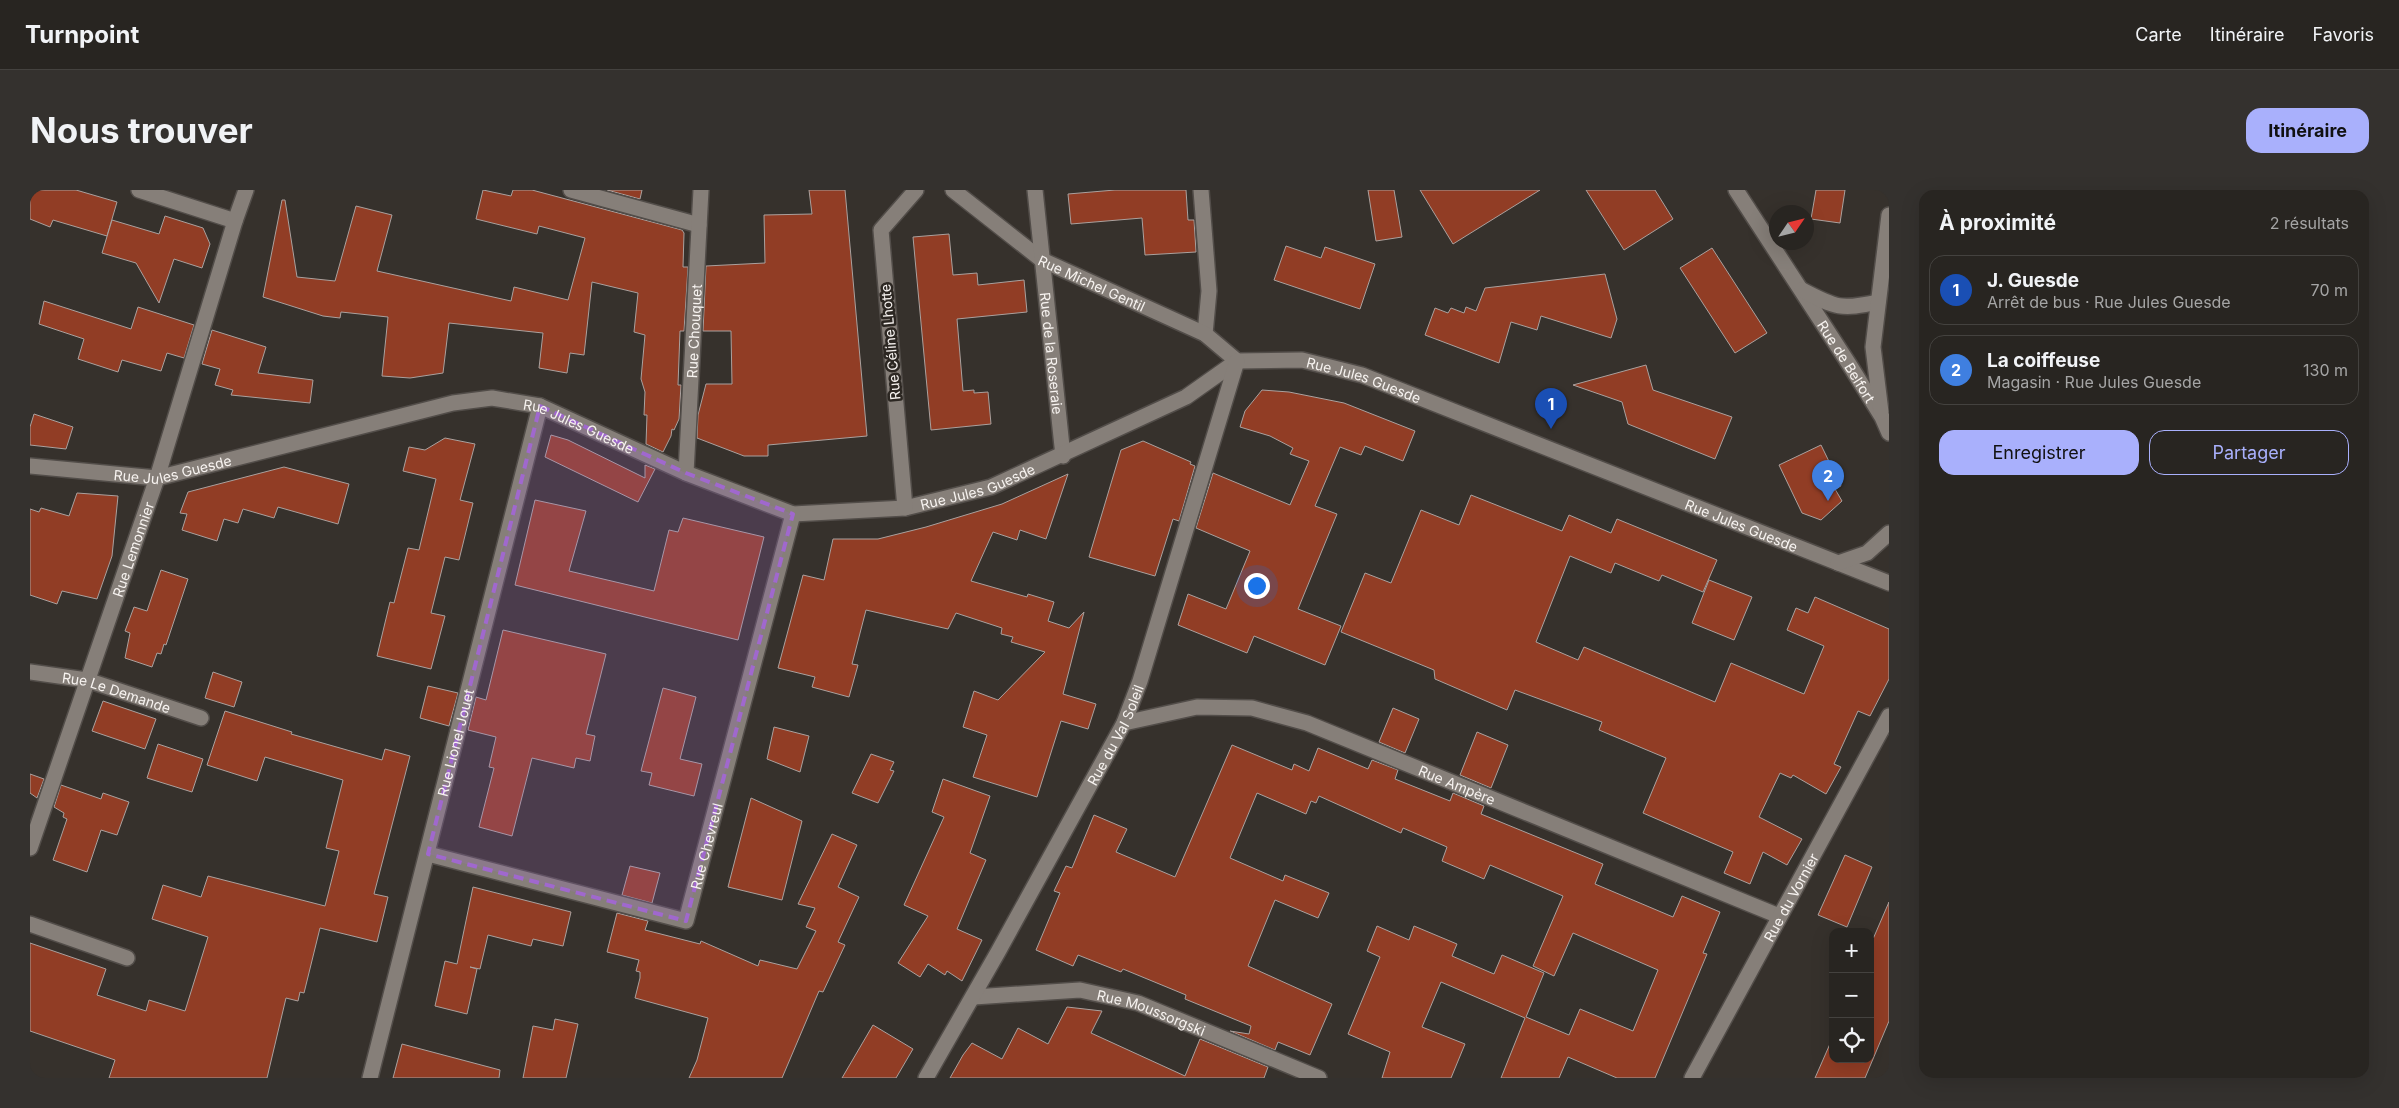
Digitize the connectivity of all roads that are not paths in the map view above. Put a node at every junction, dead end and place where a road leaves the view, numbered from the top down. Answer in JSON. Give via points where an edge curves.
{"nodes":[{"id":1,"x":139,"y":190,"type":"edge"},
{"id":2,"x":246,"y":190,"type":"edge"},
{"id":3,"x":571,"y":190,"type":"edge"},
{"id":4,"x":701,"y":190,"type":"edge"},
{"id":5,"x":916,"y":190,"type":"edge"},
{"id":6,"x":953,"y":190,"type":"edge"},
{"id":7,"x":1035,"y":190,"type":"edge"},
{"id":8,"x":1201,"y":190,"type":"edge"},
{"id":9,"x":1736,"y":190,"type":"edge"},
{"id":10,"x":1889,"y":215,"type":"edge"},
{"id":11,"x":235,"y":221,"type":"junction"},
{"id":12,"x":699,"y":225,"type":"junction"},
{"id":13,"x":1042,"y":260,"type":"junction"},
{"id":14,"x":1801,"y":290,"type":"junction"},
{"id":15,"x":1878,"y":302,"type":"junction"},
{"id":16,"x":1205,"y":334,"type":"junction"},
{"id":17,"x":1237,"y":361,"type":"junction"},
{"id":18,"x":540,"y":406,"type":"junction"},
{"id":19,"x":1882,"y":417,"type":"junction"},
{"id":20,"x":1889,"y":433,"type":"edge"},
{"id":21,"x":1062,"y":456,"type":"junction"},
{"id":22,"x":30,"y":466,"type":"edge"},
{"id":23,"x":686,"y":473,"type":"junction"},
{"id":24,"x":157,"y":478,"type":"junction"},
{"id":25,"x":904,"y":508,"type":"junction"},
{"id":26,"x":793,"y":514,"type":"junction"},
{"id":27,"x":1889,"y":533,"type":"edge"},
{"id":28,"x":1838,"y":563,"type":"junction"},
{"id":29,"x":1889,"y":583,"type":"edge"},
{"id":30,"x":30,"y":672,"type":"edge"},
{"id":31,"x":87,"y":680,"type":"junction"},
{"id":32,"x":1889,"y":716,"type":"edge"},
{"id":33,"x":201,"y":718,"type":"dead end"},
{"id":34,"x":1124,"y":723,"type":"junction"},
{"id":35,"x":30,"y":848,"type":"edge"},
{"id":36,"x":428,"y":854,"type":"junction"},
{"id":37,"x":1779,"y":916,"type":"junction"},
{"id":38,"x":30,"y":924,"type":"edge"},
{"id":39,"x":127,"y":958,"type":"dead end"},
{"id":40,"x":974,"y":997,"type":"junction"},
{"id":41,"x":370,"y":1078,"type":"edge"},
{"id":42,"x":926,"y":1078,"type":"edge"},
{"id":43,"x":1319,"y":1078,"type":"edge"},
{"id":44,"x":1692,"y":1078,"type":"edge"}],
"edges":[{"from":1,"to":11,"type":"street"},
{"from":2,"to":11,"type":"street","name":"Rue Lemonnier"},
{"from":3,"to":12,"type":"street"},
{"from":4,"to":12,"type":"street","name":"Rue Chouquet"},
{"from":5,"to":25,"type":"street","name":"Rue Céline Lhotte","via":[[881,230]]},
{"from":6,"to":13,"type":"street","name":"Rue Michel Gentil"},
{"from":7,"to":13,"type":"street","name":"Rue de la Roseraie"},
{"from":8,"to":16,"type":"street","via":[[1209,291]]},
{"from":9,"to":14,"type":"street","name":"Rue de Belfort"},
{"from":10,"to":15,"type":"street"},
{"from":11,"to":24,"type":"street","name":"Rue Lemonnier"},
{"from":12,"to":23,"type":"street","name":"Rue Chouquet"},
{"from":13,"to":16,"type":"street","name":"Rue Michel Gentil"},
{"from":13,"to":21,"type":"street","name":"Rue de la Roseraie"},
{"from":14,"to":15,"type":"street","name":"Rue de Belfort","via":[[1831,306],[1848,308]]},
{"from":14,"to":19,"type":"street","name":"Rue de Belfort"},
{"from":15,"to":19,"type":"street","via":[[1873,347]]},
{"from":16,"to":17,"type":"street","name":"Rue Michel Gentil"},
{"from":17,"to":21,"type":"street","name":"Rue Jules Guesde","via":[[1186,398]]},
{"from":17,"to":28,"type":"street","name":"Rue Jules Guesde","via":[[1302,360],[1362,375]]},
{"from":17,"to":34,"type":"street","name":"Rue du Val Soleil","via":[[1140,681]]},
{"from":18,"to":23,"type":"street","name":"Rue Jules Guesde"},
{"from":18,"to":24,"type":"street","name":"Rue Jules Guesde","via":[[492,398],[453,402]]},
{"from":18,"to":36,"type":"street","name":"Rue Lionel Jouet"},
{"from":19,"to":20,"type":"street","name":"Rue de Belfort"},
{"from":21,"to":25,"type":"street","name":"Rue Jules Guesde","via":[[991,487]]},
{"from":22,"to":24,"type":"street","name":"Rue Jules Guesde"},
{"from":23,"to":26,"type":"street","name":"Rue Jules Guesde"},
{"from":24,"to":31,"type":"street","name":"Rue Lemonnier"},
{"from":25,"to":26,"type":"street","name":"Rue Jules Guesde"},
{"from":26,"to":36,"type":"street","name":"Rue Chevreul","via":[[686,921]]},
{"from":27,"to":28,"type":"street","via":[[1867,553]]},
{"from":28,"to":29,"type":"street","name":"Rue Jules Guesde"},
{"from":30,"to":31,"type":"street","name":"Rue Le Demande"},
{"from":31,"to":33,"type":"street","name":"Rue Le Demande"},
{"from":31,"to":35,"type":"street","name":"Rue Lemonnier"},
{"from":32,"to":37,"type":"street","name":"Rue du Vornier"},
{"from":34,"to":37,"type":"street","name":"Rue Ampère","via":[[1197,706],[1252,708],[1307,723]]},
{"from":34,"to":40,"type":"street","name":"Rue du Val Soleil"},
{"from":36,"to":41,"type":"street","name":"Rue Lionel Jouet"},
{"from":37,"to":44,"type":"street","name":"Rue du Vornier"},
{"from":38,"to":39,"type":"street"},
{"from":40,"to":42,"type":"street","name":"Rue du Val Soleil"},
{"from":40,"to":43,"type":"street","name":"Rue Moussorgski","via":[[1080,990],[1138,1003]]}]}
